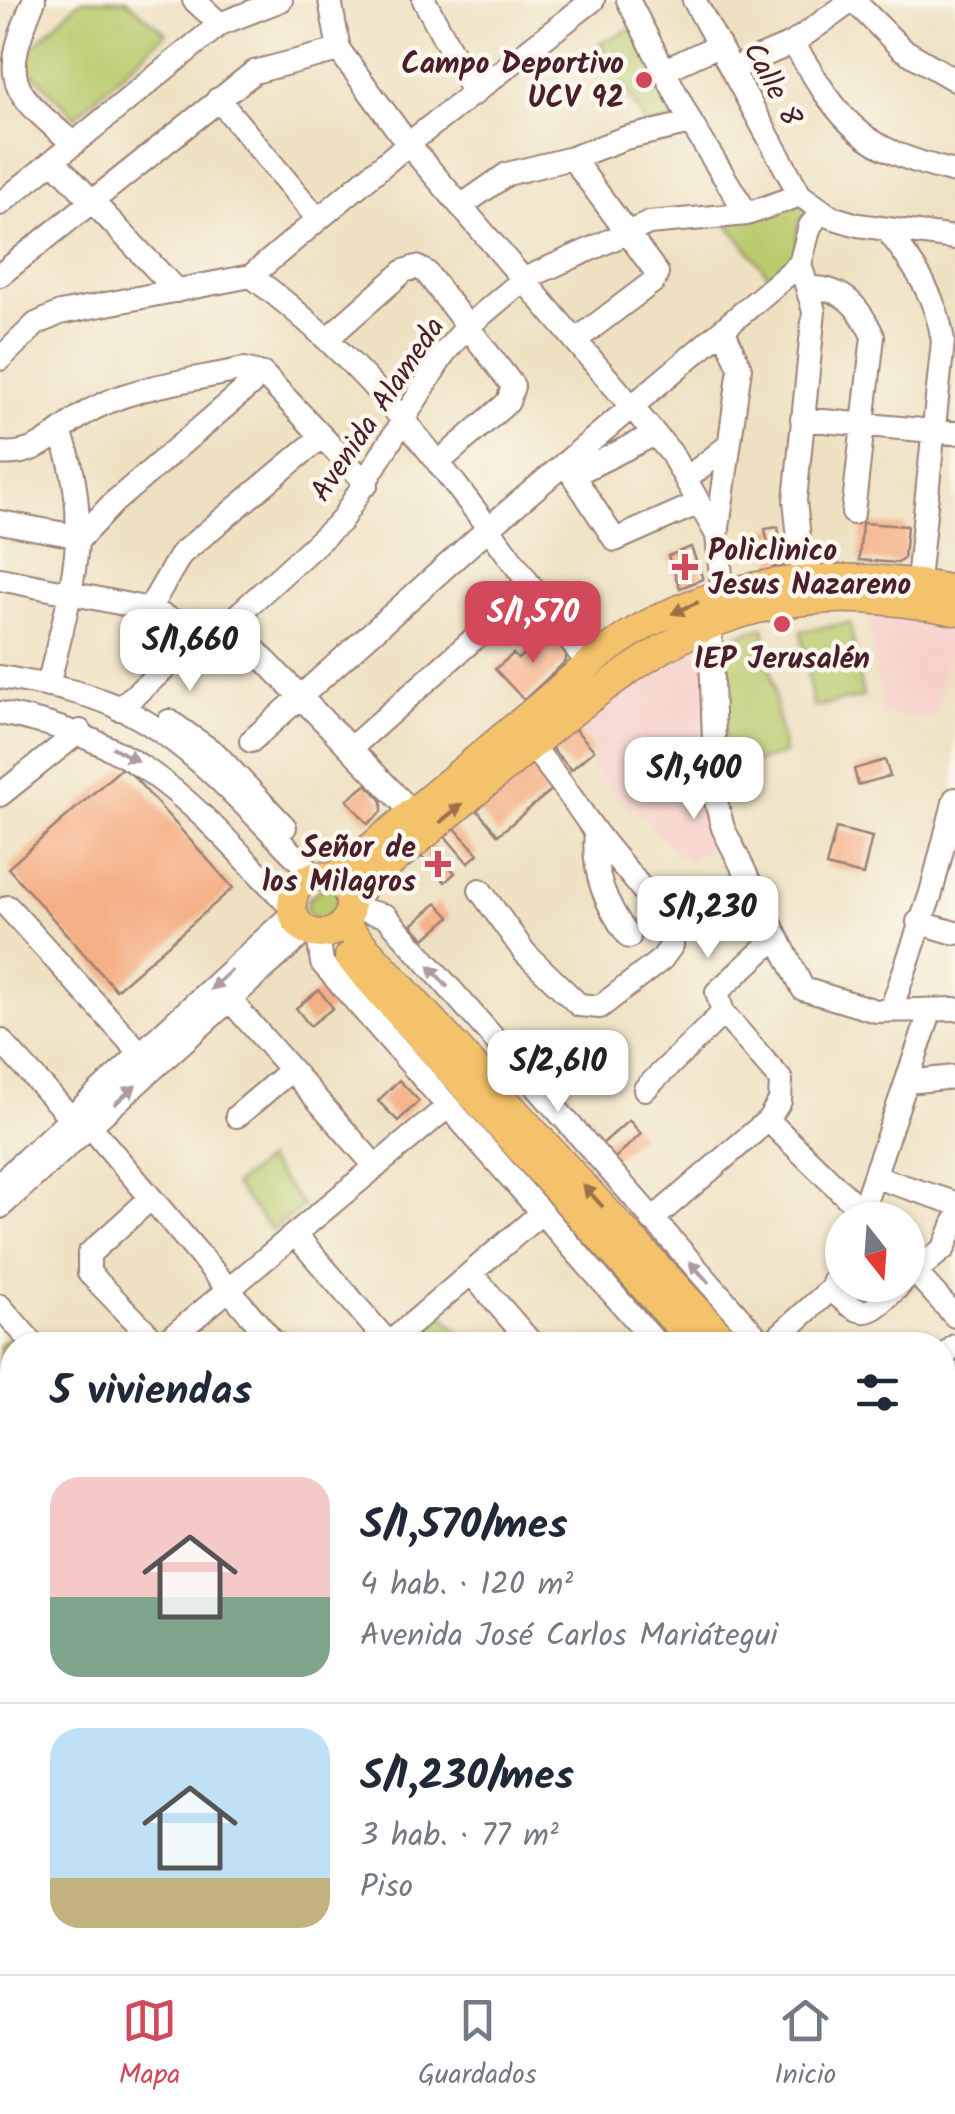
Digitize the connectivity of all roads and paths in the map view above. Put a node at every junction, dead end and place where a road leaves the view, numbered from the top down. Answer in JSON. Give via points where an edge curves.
{"nodes":[{"id":1,"x":34,"y":0,"type":"edge"},
{"id":2,"x":194,"y":0,"type":"edge"},
{"id":3,"x":281,"y":0,"type":"edge"},
{"id":4,"x":330,"y":0,"type":"edge"},
{"id":5,"x":450,"y":0,"type":"edge"},
{"id":6,"x":593,"y":0,"type":"edge"},
{"id":7,"x":628,"y":0,"type":"edge"},
{"id":8,"x":694,"y":0,"type":"edge"},
{"id":9,"x":853,"y":0,"type":"edge"},
{"id":10,"x":428,"y":8,"type":"edge"},
{"id":11,"x":220,"y":24,"type":"junction"},
{"id":12,"x":792,"y":42,"type":"junction"},
{"id":13,"x":719,"y":45,"type":"junction"},
{"id":14,"x":339,"y":50,"type":"junction"},
{"id":15,"x":732,"y":69,"type":"junction"},
{"id":16,"x":665,"y":70,"type":"junction"},
{"id":17,"x":955,"y":80,"type":"edge"},
{"id":18,"x":474,"y":94,"type":"junction"},
{"id":19,"x":218,"y":99,"type":"junction"},
{"id":20,"x":691,"y":123,"type":"junction"},
{"id":21,"x":74,"y":144,"type":"junction"},
{"id":22,"x":408,"y":144,"type":"junction"},
{"id":23,"x":572,"y":158,"type":"junction"},
{"id":24,"x":54,"y":160,"type":"junction"},
{"id":25,"x":955,"y":172,"type":"edge"},
{"id":26,"x":800,"y":195,"type":"junction"},
{"id":27,"x":93,"y":200,"type":"junction"},
{"id":28,"x":0,"y":204,"type":"edge"},
{"id":29,"x":461,"y":206,"type":"junction"},
{"id":30,"x":822,"y":211,"type":"junction"},
{"id":31,"x":747,"y":214,"type":"junction"},
{"id":32,"x":318,"y":218,"type":"junction"},
{"id":33,"x":626,"y":230,"type":"junction"},
{"id":34,"x":888,"y":231,"type":"junction"},
{"id":35,"x":955,"y":238,"type":"edge"},
{"id":36,"x":800,"y":264,"type":"junction"},
{"id":37,"x":0,"y":275,"type":"edge"},
{"id":38,"x":251,"y":276,"type":"junction"},
{"id":39,"x":524,"y":279,"type":"junction"},
{"id":40,"x":810,"y":288,"type":"junction"},
{"id":41,"x":176,"y":291,"type":"junction"},
{"id":42,"x":466,"y":328,"type":"junction"},
{"id":43,"x":724,"y":331,"type":"junction"},
{"id":44,"x":328,"y":338,"type":"junction"},
{"id":45,"x":576,"y":340,"type":"junction"},
{"id":46,"x":0,"y":358,"type":"edge"},
{"id":47,"x":263,"y":374,"type":"junction"},
{"id":48,"x":632,"y":406,"type":"junction"},
{"id":49,"x":802,"y":419,"type":"junction"},
{"id":50,"x":400,"y":420,"type":"junction"},
{"id":51,"x":863,"y":424,"type":"junction"},
{"id":52,"x":60,"y":432,"type":"junction"},
{"id":53,"x":945,"y":432,"type":"edge"},
{"id":54,"x":655,"y":434,"type":"junction"},
{"id":55,"x":320,"y":438,"type":"junction"},
{"id":56,"x":728,"y":446,"type":"junction"},
{"id":57,"x":0,"y":453,"type":"edge"},
{"id":58,"x":438,"y":463,"type":"junction"},
{"id":59,"x":569,"y":469,"type":"junction"},
{"id":60,"x":686,"y":480,"type":"junction"},
{"id":61,"x":368,"y":484,"type":"junction"},
{"id":62,"x":699,"y":502,"type":"junction"},
{"id":63,"x":853,"y":513,"type":"dead end"},
{"id":64,"x":0,"y":522,"type":"edge"},
{"id":65,"x":490,"y":526,"type":"junction"},
{"id":66,"x":717,"y":535,"type":"junction"},
{"id":67,"x":81,"y":537,"type":"junction"},
{"id":68,"x":803,"y":577,"type":"junction"},
{"id":69,"x":0,"y":579,"type":"edge"},
{"id":70,"x":531,"y":588,"type":"junction"},
{"id":71,"x":955,"y":590,"type":"edge"},
{"id":72,"x":70,"y":591,"type":"junction"},
{"id":73,"x":917,"y":594,"type":"junction"},
{"id":74,"x":723,"y":596,"type":"junction"},
{"id":75,"x":149,"y":610,"type":"junction"},
{"id":76,"x":955,"y":610,"type":"edge"},
{"id":77,"x":228,"y":623,"type":"junction"},
{"id":78,"x":710,"y":623,"type":"junction"},
{"id":79,"x":208,"y":638,"type":"junction"},
{"id":80,"x":0,"y":677,"type":"edge"},
{"id":81,"x":580,"y":683,"type":"junction"},
{"id":82,"x":48,"y":686,"type":"junction"},
{"id":83,"x":299,"y":694,"type":"junction"},
{"id":84,"x":124,"y":710,"type":"junction"},
{"id":85,"x":4,"y":718,"type":"edge"},
{"id":86,"x":80,"y":731,"type":"junction"},
{"id":87,"x":250,"y":741,"type":"dead end"},
{"id":88,"x":531,"y":746,"type":"junction"},
{"id":89,"x":351,"y":748,"type":"junction"},
{"id":90,"x":0,"y":796,"type":"edge"},
{"id":91,"x":954,"y":804,"type":"edge"},
{"id":92,"x":412,"y":812,"type":"junction"},
{"id":93,"x":596,"y":833,"type":"junction"},
{"id":94,"x":955,"y":885,"type":"edge"},
{"id":95,"x":480,"y":890,"type":"dead end"},
{"id":96,"x":932,"y":893,"type":"junction"},
{"id":97,"x":8,"y":907,"type":"dead end"},
{"id":98,"x":325,"y":907,"type":"junction"},
{"id":99,"x":918,"y":922,"type":"junction"},
{"id":100,"x":955,"y":934,"type":"edge"},
{"id":101,"x":629,"y":937,"type":"dead end"},
{"id":102,"x":776,"y":938,"type":"junction"},
{"id":103,"x":230,"y":1000,"type":"junction"},
{"id":104,"x":955,"y":1009,"type":"edge"},
{"id":105,"x":891,"y":1010,"type":"junction"},
{"id":106,"x":931,"y":1010,"type":"junction"},
{"id":107,"x":723,"y":1013,"type":"junction"},
{"id":108,"x":0,"y":1040,"type":"edge"},
{"id":109,"x":141,"y":1054,"type":"junction"},
{"id":110,"x":292,"y":1070,"type":"junction"},
{"id":111,"x":955,"y":1078,"type":"edge"},
{"id":112,"x":907,"y":1082,"type":"junction"},
{"id":113,"x":645,"y":1090,"type":"dead end"},
{"id":114,"x":446,"y":1108,"type":"junction"},
{"id":115,"x":237,"y":1116,"type":"dead end"},
{"id":116,"x":768,"y":1120,"type":"junction"},
{"id":117,"x":80,"y":1122,"type":"junction"},
{"id":118,"x":376,"y":1166,"type":"junction"},
{"id":119,"x":876,"y":1176,"type":"junction"},
{"id":120,"x":0,"y":1183,"type":"edge"},
{"id":121,"x":151,"y":1198,"type":"junction"},
{"id":122,"x":847,"y":1202,"type":"edge"},
{"id":123,"x":866,"y":1202,"type":"edge"},
{"id":124,"x":955,"y":1204,"type":"edge"},
{"id":125,"x":0,"y":1207,"type":"edge"},
{"id":126,"x":541,"y":1213,"type":"junction"},
{"id":127,"x":652,"y":1220,"type":"junction"},
{"id":128,"x":955,"y":1221,"type":"edge"},
{"id":129,"x":295,"y":1234,"type":"junction"},
{"id":130,"x":925,"y":1262,"type":"edge"},
{"id":131,"x":471,"y":1273,"type":"junction"},
{"id":132,"x":925,"y":1289,"type":"edge"},
{"id":133,"x":229,"y":1290,"type":"junction"},
{"id":134,"x":825,"y":1294,"type":"edge"},
{"id":135,"x":845,"y":1302,"type":"edge"},
{"id":136,"x":881,"y":1302,"type":"edge"},
{"id":137,"x":955,"y":1316,"type":"edge"},
{"id":138,"x":147,"y":1332,"type":"edge"},
{"id":139,"x":176,"y":1332,"type":"edge"},
{"id":140,"x":265,"y":1332,"type":"edge"},
{"id":141,"x":378,"y":1332,"type":"edge"},
{"id":142,"x":402,"y":1332,"type":"edge"},
{"id":143,"x":523,"y":1332,"type":"edge"},
{"id":144,"x":646,"y":1332,"type":"edge"},
{"id":145,"x":685,"y":1332,"type":"edge"},
{"id":146,"x":718,"y":1332,"type":"edge"},
{"id":147,"x":754,"y":1332,"type":"edge"},
{"id":148,"x":781,"y":1332,"type":"edge"}],
"edges":[{"from":1,"to":21,"type":"street","via":[[15,44],[17,87],[26,104]]},
{"from":2,"to":11,"type":"street"},
{"from":3,"to":11,"type":"street"},
{"from":4,"to":14,"type":"street"},
{"from":5,"to":10,"type":"street"},
{"from":6,"to":18,"type":"street"},
{"from":7,"to":16,"type":"street"},
{"from":8,"to":13,"type":"street","name":"Calle 8"},
{"from":9,"to":12,"type":"street"},
{"from":9,"to":17,"type":"street","via":[[902,49]]},
{"from":10,"to":18,"type":"street"},
{"from":11,"to":21,"type":"street"},
{"from":12,"to":15,"type":"street"},
{"from":12,"to":25,"type":"street","via":[[858,135],[900,158]]},
{"from":13,"to":15,"type":"street","name":"Calle 8"},
{"from":13,"to":16,"type":"street"},
{"from":14,"to":19,"type":"street","via":[[254,72]]},
{"from":14,"to":22,"type":"street"},
{"from":15,"to":26,"type":"street","name":"Calle 8"},
{"from":16,"to":20,"type":"street"},
{"from":18,"to":22,"type":"street"},
{"from":19,"to":27,"type":"street"},
{"from":19,"to":32,"type":"street"},
{"from":20,"to":23,"type":"street"},
{"from":20,"to":31,"type":"street"},
{"from":21,"to":24,"type":"street"},
{"from":22,"to":29,"type":"street"},
{"from":22,"to":32,"type":"street"},
{"from":23,"to":29,"type":"street","via":[[507,174]]},
{"from":23,"to":33,"type":"street"},
{"from":24,"to":27,"type":"street"},
{"from":24,"to":28,"type":"street"},
{"from":26,"to":30,"type":"street"},
{"from":26,"to":31,"type":"street","name":"Avenida Alameda"},
{"from":27,"to":37,"type":"street"},
{"from":27,"to":41,"type":"street"},
{"from":29,"to":39,"type":"street"},
{"from":30,"to":34,"type":"street"},
{"from":30,"to":36,"type":"street","via":[[810,226]]},
{"from":31,"to":33,"type":"street","name":"Avenida Alameda","via":[[678,218]]},
{"from":32,"to":38,"type":"street"},
{"from":33,"to":39,"type":"street","name":"Avenida Alameda"},
{"from":33,"to":45,"type":"street","via":[[654,265],[654,281]]},
{"from":34,"to":35,"type":"street"},
{"from":34,"to":53,"type":"street","via":[[939,311]]},
{"from":36,"to":40,"type":"street"},
{"from":36,"to":43,"type":"street"},
{"from":38,"to":41,"type":"street"},
{"from":38,"to":44,"type":"street"},
{"from":39,"to":42,"type":"street","name":"Avenida Alameda"},
{"from":39,"to":45,"type":"street"},
{"from":40,"to":49,"type":"street","via":[[814,322]]},
{"from":40,"to":51,"type":"street","via":[[844,296],[862,310],[873,336]]},
{"from":41,"to":46,"type":"street","via":[[60,314],[36,324]]},
{"from":42,"to":44,"type":"street","via":[[426,272],[416,268],[404,271]]},
{"from":42,"to":50,"type":"street","name":"Avenida Alameda"},
{"from":42,"to":58,"type":"street","via":[[513,394]]},
{"from":43,"to":48,"type":"street"},
{"from":43,"to":56,"type":"street","via":[[740,368]]},
{"from":44,"to":50,"type":"street"},
{"from":45,"to":48,"type":"street"},
{"from":47,"to":52,"type":"street","via":[[244,370],[118,398]]},
{"from":47,"to":55,"type":"street"},
{"from":47,"to":67,"type":"street"},
{"from":48,"to":54,"type":"street"},
{"from":48,"to":59,"type":"street"},
{"from":49,"to":51,"type":"street"},
{"from":49,"to":68,"type":"street","via":[[795,500]]},
{"from":50,"to":58,"type":"street"},
{"from":50,"to":61,"type":"street","name":"Avenida Alameda"},
{"from":51,"to":53,"type":"street"},
{"from":51,"to":63,"type":"street"},
{"from":52,"to":57,"type":"street","via":[[20,455]]},
{"from":52,"to":67,"type":"street","via":[[76,483]]},
{"from":53,"to":73,"type":"street"},
{"from":54,"to":59,"type":"street"},
{"from":54,"to":60,"type":"street"},
{"from":55,"to":61,"type":"street"},
{"from":55,"to":75,"type":"street","via":[[181,554]]},
{"from":56,"to":60,"type":"street"},
{"from":56,"to":66,"type":"street"},
{"from":58,"to":65,"type":"street"},
{"from":59,"to":62,"type":"street","via":[[615,540]]},
{"from":59,"to":65,"type":"street"},
{"from":60,"to":62,"type":"street"},
{"from":61,"to":77,"type":"street","name":"Avenida Alameda","via":[[341,521]]},
{"from":62,"to":66,"type":"street"},
{"from":64,"to":67,"type":"street"},
{"from":65,"to":70,"type":"street"},
{"from":65,"to":83,"type":"street"},
{"from":66,"to":74,"type":"street"},
{"from":67,"to":72,"type":"street"},
{"from":68,"to":73,"type":"main road"},
{"from":68,"to":74,"type":"main road"},
{"from":69,"to":72,"type":"street"},
{"from":70,"to":81,"type":"street"},
{"from":70,"to":89,"type":"street"},
{"from":71,"to":73,"type":"main road"},
{"from":72,"to":75,"type":"street"},
{"from":72,"to":82,"type":"street"},
{"from":73,"to":76,"type":"main road"},
{"from":73,"to":78,"type":"main road","via":[[816,599]]},
{"from":74,"to":81,"type":"main road","one_way":true,"via":[[642,627]]},
{"from":75,"to":79,"type":"street"},
{"from":77,"to":79,"type":"street","name":"Avenida Alameda"},
{"from":77,"to":83,"type":"street"},
{"from":78,"to":81,"type":"main road"},
{"from":78,"to":102,"type":"street","via":[[716,802]]},
{"from":79,"to":84,"type":"street","name":"Avenida Alameda","via":[[190,644]]},
{"from":80,"to":82,"type":"street"},
{"from":81,"to":88,"type":"main road"},
{"from":81,"to":92,"type":"main road"},
{"from":82,"to":84,"type":"street"},
{"from":83,"to":87,"type":"street"},
{"from":83,"to":89,"type":"street"},
{"from":84,"to":98,"type":"street","via":[[152,710],[216,754],[316,860]]},
{"from":85,"to":86,"type":"street"},
{"from":86,"to":90,"type":"street"},
{"from":86,"to":98,"type":"street","one_way":true,"via":[[162,777]]},
{"from":88,"to":93,"type":"street"},
{"from":98,"to":88,"type":"main road","one_way":true},
{"from":89,"to":92,"type":"street"},
{"from":91,"to":96,"type":"street"},
{"from":92,"to":98,"type":"main road"},
{"from":93,"to":95,"type":"street","via":[[672,945],[600,1007],[579,1005],[565,992],[525,953]]},
{"from":93,"to":101,"type":"street","via":[[608,906]]},
{"from":94,"to":96,"type":"street"},
{"from":96,"to":99,"type":"street"},
{"from":97,"to":109,"type":"street"},
{"from":98,"to":103,"type":"street"},
{"from":98,"to":109,"type":"street","one_way":true},
{"from":98,"to":114,"type":"street","via":[[322,963]]},
{"from":127,"to":98,"type":"street","one_way":true,"via":[[386,916]]},
{"from":98,"to":145,"type":"main road"},
{"from":146,"to":98,"type":"main road","one_way":true},
{"from":99,"to":100,"type":"street"},
{"from":99,"to":105,"type":"street"},
{"from":102,"to":105,"type":"street","via":[[803,989]]},
{"from":102,"to":107,"type":"street","via":[[721,984]]},
{"from":103,"to":110,"type":"street"},
{"from":117,"to":103,"type":"street","one_way":true},
{"from":104,"to":106,"type":"street"},
{"from":105,"to":106,"type":"street"},
{"from":106,"to":112,"type":"street"},
{"from":107,"to":113,"type":"street"},
{"from":107,"to":116,"type":"street","via":[[781,1080],[780,1102]]},
{"from":108,"to":117,"type":"street"},
{"from":109,"to":117,"type":"street"},
{"from":110,"to":115,"type":"street"},
{"from":110,"to":118,"type":"street"},
{"from":111,"to":112,"type":"street"},
{"from":112,"to":119,"type":"street"},
{"from":114,"to":118,"type":"street"},
{"from":114,"to":126,"type":"street"},
{"from":116,"to":122,"type":"street"},
{"from":116,"to":127,"type":"street"},
{"from":117,"to":120,"type":"street"},
{"from":117,"to":121,"type":"street"},
{"from":117,"to":125,"type":"street"},
{"from":118,"to":129,"type":"street"},
{"from":119,"to":123,"type":"street"},
{"from":119,"to":124,"type":"street"},
{"from":121,"to":133,"type":"street"},
{"from":121,"to":138,"type":"street","via":[[86,1263],[88,1273]]},
{"from":126,"to":131,"type":"street"},
{"from":126,"to":144,"type":"street"},
{"from":147,"to":127,"type":"street","one_way":true},
{"from":128,"to":130,"type":"street","via":[[944,1248]]},
{"from":129,"to":133,"type":"street"},
{"from":129,"to":141,"type":"street"},
{"from":131,"to":142,"type":"street"},
{"from":131,"to":143,"type":"street"},
{"from":132,"to":137,"type":"street"},
{"from":133,"to":139,"type":"street"},
{"from":133,"to":140,"type":"street"},
{"from":134,"to":148,"type":"street"},
{"from":135,"to":136,"type":"street","via":[[856,1313],[871,1312]]}]}
